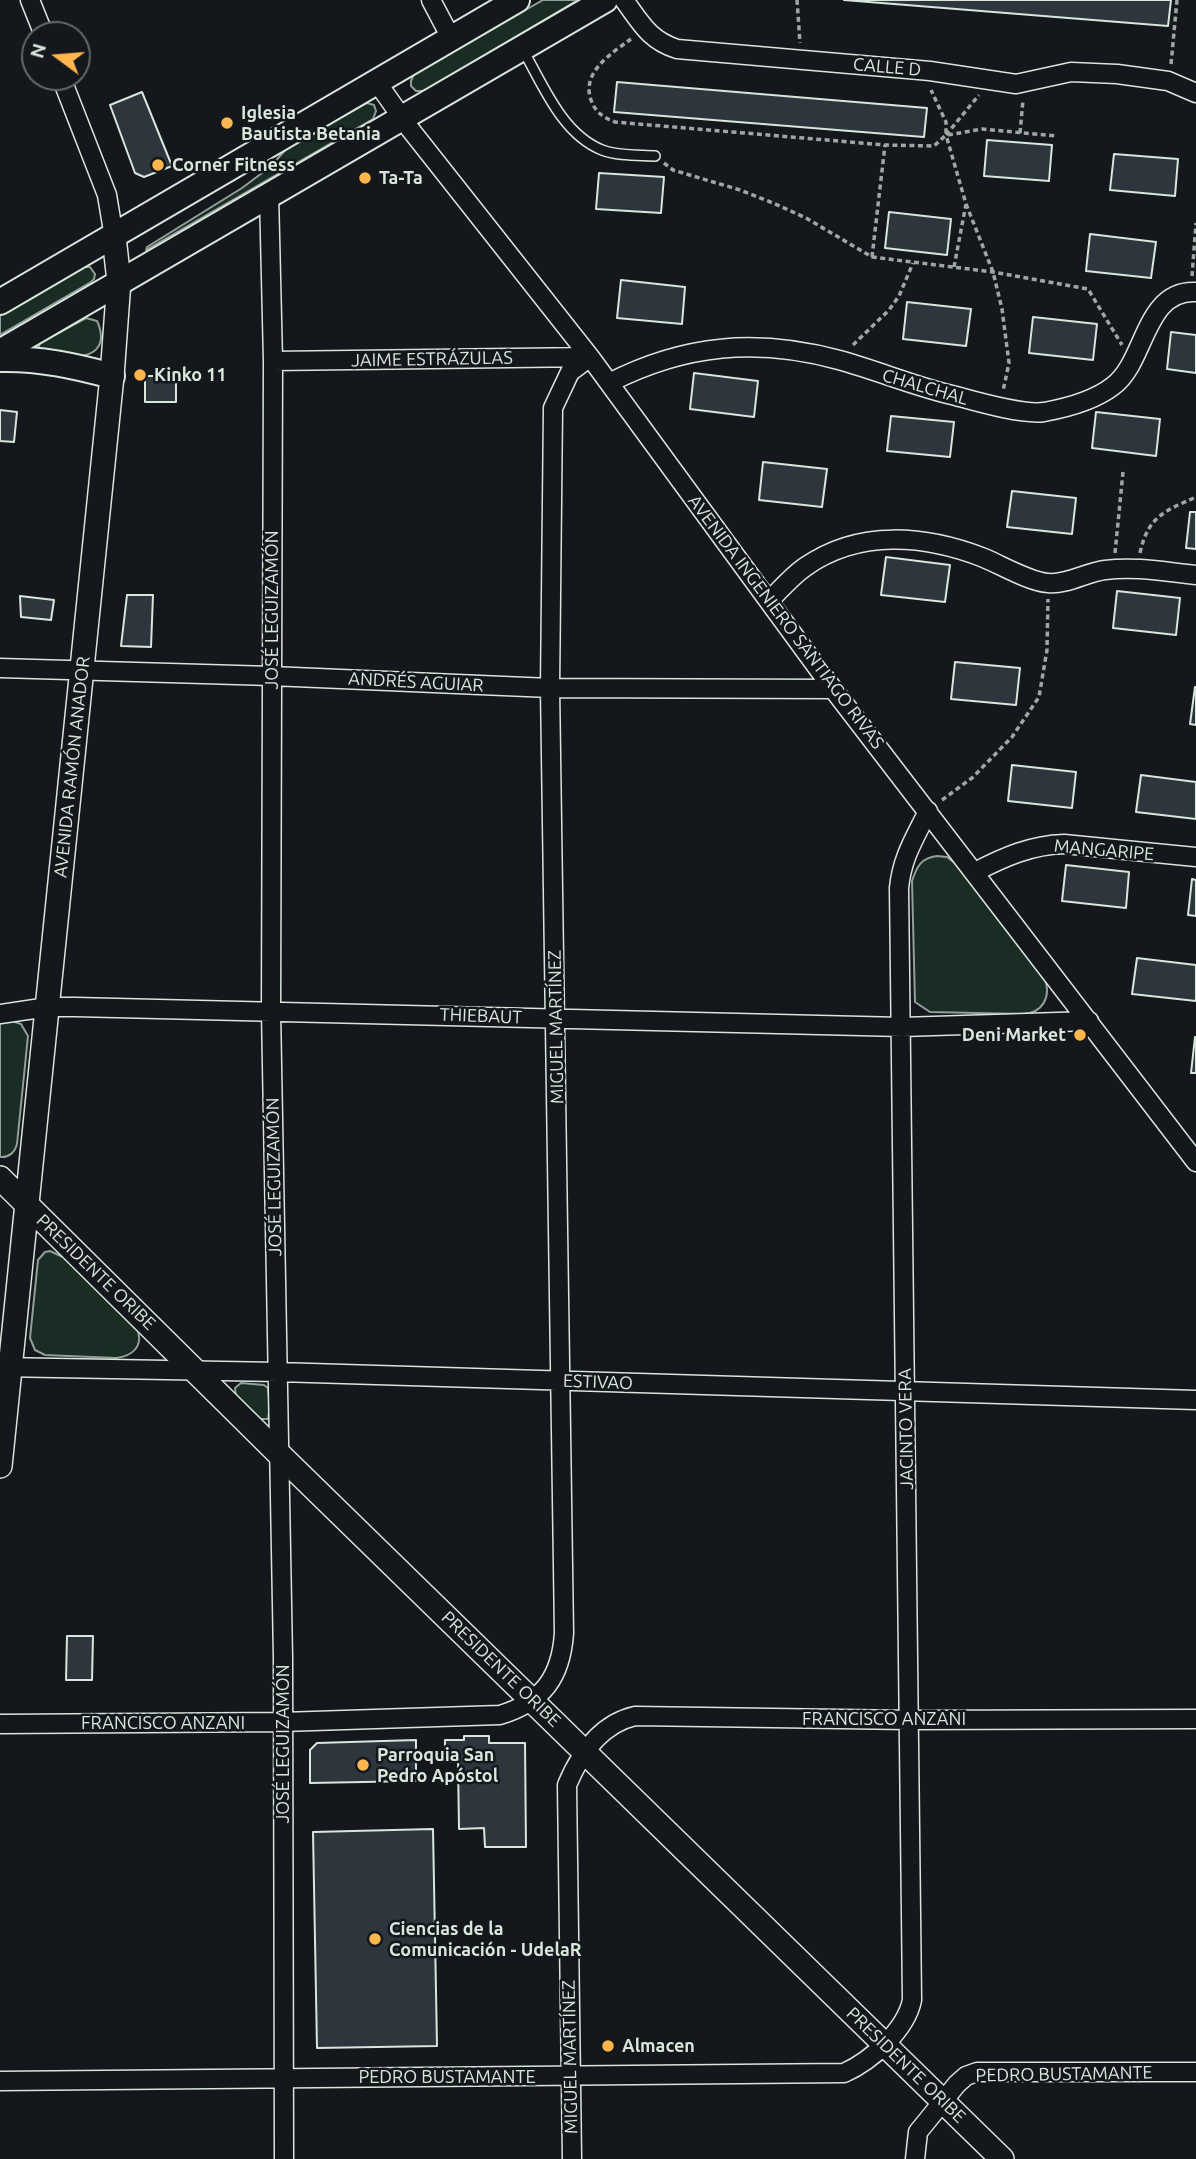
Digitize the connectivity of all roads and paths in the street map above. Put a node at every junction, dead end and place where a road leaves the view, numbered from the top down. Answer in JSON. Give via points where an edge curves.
{"nodes":[{"id":1,"x":30,"y":0,"type":"edge"},
{"id":2,"x":431,"y":0,"type":"edge"},
{"id":3,"x":517,"y":0,"type":"edge"},
{"id":4,"x":605,"y":0,"type":"edge"},
{"id":5,"x":624,"y":0,"type":"edge"},
{"id":6,"x":797,"y":0,"type":"edge"},
{"id":7,"x":1177,"y":0,"type":"edge"},
{"id":8,"x":38,"y":21,"type":"edge"},
{"id":9,"x":645,"y":29,"type":"junction"},
{"id":10,"x":451,"y":38,"type":"junction"},
{"id":11,"x":522,"y":48,"type":"junction"},
{"id":12,"x":799,"y":59,"type":"junction"},
{"id":13,"x":930,"y":71,"type":"junction"},
{"id":14,"x":992,"y":80,"type":"junction"},
{"id":15,"x":376,"y":81,"type":"junction"},
{"id":16,"x":1168,"y":81,"type":"junction"},
{"id":17,"x":1024,"y":83,"type":"junction"},
{"id":18,"x":66,"y":91,"type":"edge"},
{"id":19,"x":1196,"y":93,"type":"edge"},
{"id":20,"x":402,"y":117,"type":"junction"},
{"id":21,"x":1020,"y":133,"type":"junction"},
{"id":22,"x":946,"y":135,"type":"junction"},
{"id":23,"x":1056,"y":136,"type":"dead end"},
{"id":24,"x":885,"y":145,"type":"junction"},
{"id":25,"x":655,"y":156,"type":"joint"},
{"id":26,"x":270,"y":194,"type":"junction"},
{"id":27,"x":966,"y":204,"type":"junction"},
{"id":28,"x":1196,"y":223,"type":"edge"},
{"id":29,"x":114,"y":237,"type":"junction"},
{"id":30,"x":872,"y":257,"type":"junction"},
{"id":31,"x":913,"y":263,"type":"junction"},
{"id":32,"x":954,"y":267,"type":"junction"},
{"id":33,"x":993,"y":272,"type":"junction"},
{"id":34,"x":119,"y":281,"type":"junction"},
{"id":35,"x":1193,"y":292,"type":"edge"},
{"id":36,"x":0,"y":302,"type":"edge"},
{"id":37,"x":0,"y":352,"type":"edge"},
{"id":38,"x":590,"y":357,"type":"junction"},
{"id":39,"x":0,"y":359,"type":"edge"},
{"id":40,"x":842,"y":360,"type":"junction"},
{"id":41,"x":273,"y":361,"type":"junction"},
{"id":42,"x":1132,"y":361,"type":"junction"},
{"id":43,"x":112,"y":376,"type":"junction"},
{"id":44,"x":609,"y":383,"type":"junction"},
{"id":45,"x":999,"y":407,"type":"junction"},
{"id":46,"x":1123,"y":472,"type":"dead end"},
{"id":47,"x":1196,"y":497,"type":"edge"},
{"id":48,"x":1136,"y":568,"type":"junction"},
{"id":49,"x":1114,"y":569,"type":"junction"},
{"id":50,"x":1196,"y":575,"type":"edge"},
{"id":51,"x":1048,"y":583,"type":"junction"},
{"id":52,"x":770,"y":600,"type":"junction"},
{"id":53,"x":0,"y":668,"type":"edge"},
{"id":54,"x":83,"y":670,"type":"junction"},
{"id":55,"x":271,"y":676,"type":"junction"},
{"id":56,"x":550,"y":688,"type":"junction"},
{"id":57,"x":833,"y":689,"type":"junction"},
{"id":58,"x":928,"y":811,"type":"junction"},
{"id":59,"x":1196,"y":857,"type":"edge"},
{"id":60,"x":975,"y":872,"type":"junction"},
{"id":61,"x":48,"y":1007,"type":"junction"},
{"id":62,"x":271,"y":1011,"type":"junction"},
{"id":63,"x":0,"y":1014,"type":"edge"},
{"id":64,"x":556,"y":1018,"type":"junction"},
{"id":65,"x":1089,"y":1021,"type":"junction"},
{"id":66,"x":902,"y":1027,"type":"junction"},
{"id":67,"x":1196,"y":1162,"type":"edge"},
{"id":68,"x":0,"y":1178,"type":"edge"},
{"id":69,"x":26,"y":1203,"type":"junction"},
{"id":70,"x":6,"y":1367,"type":"edge"},
{"id":71,"x":196,"y":1370,"type":"junction"},
{"id":72,"x":278,"y":1372,"type":"junction"},
{"id":73,"x":562,"y":1380,"type":"junction"},
{"id":74,"x":906,"y":1392,"type":"junction"},
{"id":75,"x":1196,"y":1400,"type":"edge"},
{"id":76,"x":279,"y":1454,"type":"junction"},
{"id":77,"x":0,"y":1466,"type":"edge"},
{"id":78,"x":533,"y":1700,"type":"junction"},
{"id":79,"x":1196,"y":1719,"type":"edge"},
{"id":80,"x":909,"y":1720,"type":"junction"},
{"id":81,"x":282,"y":1722,"type":"junction"},
{"id":82,"x":0,"y":1724,"type":"edge"},
{"id":83,"x":585,"y":1751,"type":"junction"},
{"id":84,"x":883,"y":2044,"type":"junction"},
{"id":85,"x":1196,"y":2072,"type":"edge"},
{"id":86,"x":571,"y":2077,"type":"junction"},
{"id":87,"x":284,"y":2078,"type":"junction"},
{"id":88,"x":0,"y":2081,"type":"edge"},
{"id":89,"x":943,"y":2101,"type":"junction"},
{"id":90,"x":284,"y":2159,"type":"edge"},
{"id":91,"x":572,"y":2159,"type":"edge"},
{"id":92,"x":915,"y":2159,"type":"edge"},
{"id":93,"x":1002,"y":2159,"type":"edge"}],
"edges":[{"from":1,"to":8,"type":"street"},
{"from":2,"to":10,"type":"street"},
{"from":3,"to":10,"type":"main road"},
{"from":4,"to":11,"type":"main road"},
{"from":5,"to":9,"type":"street","name":"CALLE D"},
{"from":6,"to":12,"type":"path"},
{"from":7,"to":16,"type":"path"},
{"from":9,"to":12,"type":"street","name":"CALLE D","via":[[657,42],[677,49]]},
{"from":9,"to":24,"type":"path","via":[[604,60],[590,81],[592,104],[608,120]]},
{"from":10,"to":15,"type":"main road"},
{"from":11,"to":20,"type":"main road"},
{"from":11,"to":25,"type":"lane","via":[[567,124],[584,140],[604,151]]},
{"from":12,"to":13,"type":"street","name":"CALLE D"},
{"from":13,"to":14,"type":"street","name":"CALLE D"},
{"from":13,"to":22,"type":"path","via":[[929,85],[946,122]]},
{"from":14,"to":17,"type":"street","name":"CALLE D"},
{"from":14,"to":22,"type":"path"},
{"from":15,"to":20,"type":"street","name":"AVENIDA INGENIERO SANTIAGO RIVAS"},
{"from":15,"to":29,"type":"main road"},
{"from":16,"to":17,"type":"street","name":"CALLE D","via":[[1071,72]]},
{"from":16,"to":19,"type":"street","name":"CALLE D"},
{"from":17,"to":21,"type":"path"},
{"from":18,"to":29,"type":"street","name":"AVENIDA RAMÓN ANADOR","via":[[107,195]]},
{"from":20,"to":26,"type":"main road"},
{"from":20,"to":38,"type":"street","name":"AVENIDA INGENIERO SANTIAGO RIVAS"},
{"from":21,"to":22,"type":"path","via":[[982,130]]},
{"from":21,"to":23,"type":"path"},
{"from":22,"to":24,"type":"path","via":[[934,146]]},
{"from":22,"to":27,"type":"path"},
{"from":24,"to":30,"type":"path"},
{"from":25,"to":30,"type":"path","via":[[673,170],[773,203]]},
{"from":26,"to":34,"type":"main road"},
{"from":26,"to":41,"type":"street","name":"JOSÉ LEGUIZAMÓN"},
{"from":27,"to":32,"type":"path"},
{"from":27,"to":33,"type":"path"},
{"from":28,"to":35,"type":"path"},
{"from":29,"to":34,"type":"street","name":"AVENIDA RAMÓN ANADOR"},
{"from":29,"to":36,"type":"main road"},
{"from":30,"to":31,"type":"path"},
{"from":31,"to":32,"type":"path"},
{"from":31,"to":40,"type":"path","via":[[889,310]]},
{"from":32,"to":33,"type":"path"},
{"from":33,"to":42,"type":"path","via":[[1088,289]]},
{"from":33,"to":45,"type":"path","via":[[1009,363]]},
{"from":34,"to":37,"type":"main road"},
{"from":34,"to":43,"type":"street","name":"AVENIDA RAMÓN ANADOR"},
{"from":35,"to":42,"type":"street","name":"CHALCHAL","via":[[1169,299],[1158,309]]},
{"from":38,"to":41,"type":"street","name":"JAIME ESTRÁZULAS"},
{"from":38,"to":44,"type":"street","name":"AVENIDA INGENIERO SANTIAGO RIVAS"},
{"from":38,"to":56,"type":"street","name":"MIGUEL MARTÍNEZ","via":[[570,372],[554,408]]},
{"from":39,"to":43,"type":"main road","via":[[61,363]]},
{"from":40,"to":44,"type":"street","name":"CHALCHAL","via":[[769,346],[737,345],[640,367]]},
{"from":40,"to":45,"type":"street","name":"CHALCHAL","via":[[922,388]]},
{"from":41,"to":55,"type":"street","name":"JOSÉ LEGUIZAMÓN"},
{"from":42,"to":45,"type":"street","name":"CHALCHAL","via":[[1114,385],[1071,405],[1041,412]]},
{"from":43,"to":54,"type":"street","name":"AVENIDA RAMÓN ANADOR"},
{"from":44,"to":52,"type":"street","name":"AVENIDA INGENIERO SANTIAGO RIVAS"},
{"from":46,"to":49,"type":"path"},
{"from":47,"to":48,"type":"path","via":[[1161,512],[1143,539]]},
{"from":48,"to":49,"type":"street"},
{"from":48,"to":50,"type":"street"},
{"from":49,"to":51,"type":"street"},
{"from":51,"to":52,"type":"street","via":[[946,545],[890,538],[826,555],[804,568]]},
{"from":51,"to":58,"type":"path","via":[[1047,650],[1039,697],[1012,737],[972,778]]},
{"from":52,"to":57,"type":"street","name":"AVENIDA INGENIERO SANTIAGO RIVAS"},
{"from":53,"to":54,"type":"street","name":"ANDRÉS AGUIAR"},
{"from":54,"to":55,"type":"street","name":"ANDRÉS AGUIAR"},
{"from":54,"to":61,"type":"street","name":"AVENIDA RAMÓN ANADOR"},
{"from":55,"to":56,"type":"street","name":"ANDRÉS AGUIAR"},
{"from":55,"to":62,"type":"street","name":"JOSÉ LEGUIZAMÓN"},
{"from":56,"to":57,"type":"street","name":"ANDRÉS AGUIAR"},
{"from":56,"to":64,"type":"street","name":"MIGUEL MARTÍNEZ"},
{"from":57,"to":58,"type":"street","name":"AVENIDA INGENIERO SANTIAGO RIVAS"},
{"from":58,"to":60,"type":"street","name":"AVENIDA INGENIERO SANTIAGO RIVAS"},
{"from":58,"to":66,"type":"street","name":"JACINTO VERA","via":[[900,874]]},
{"from":59,"to":60,"type":"street","name":"MANGARIPE","via":[[1046,845]]},
{"from":60,"to":65,"type":"street","name":"AVENIDA INGENIERO SANTIAGO RIVAS"},
{"from":61,"to":62,"type":"street","name":"THIEBAUT"},
{"from":61,"to":63,"type":"street","name":"THIEBAUT"},
{"from":61,"to":69,"type":"street","name":"AVENIDA RAMÓN ANADOR"},
{"from":62,"to":64,"type":"street","name":"THIEBAUT"},
{"from":62,"to":72,"type":"street","name":"JOSÉ LEGUIZAMÓN"},
{"from":64,"to":66,"type":"street","name":"THIEBAUT"},
{"from":64,"to":73,"type":"street","name":"MIGUEL MARTÍNEZ"},
{"from":65,"to":66,"type":"street","name":"THIEBAUT"},
{"from":65,"to":67,"type":"street","name":"AVENIDA INGENIERO SANTIAGO RIVAS"},
{"from":66,"to":74,"type":"street","name":"JACINTO VERA"},
{"from":68,"to":69,"type":"street","name":"PRESIDENTE ORIBE"},
{"from":69,"to":70,"type":"street","name":"AVENIDA RAMÓN ANADOR"},
{"from":69,"to":71,"type":"street","name":"PRESIDENTE ORIBE"},
{"from":70,"to":71,"type":"street","name":"ESTIVAO"},
{"from":70,"to":77,"type":"street","name":"AVENIDA RAMÓN ANADOR"},
{"from":71,"to":72,"type":"street","name":"ESTIVAO"},
{"from":71,"to":76,"type":"street","name":"PRESIDENTE ORIBE"},
{"from":72,"to":73,"type":"street","name":"ESTIVAO"},
{"from":72,"to":76,"type":"street","name":"JOSÉ LEGUIZAMÓN"},
{"from":73,"to":74,"type":"street","name":"ESTIVAO"},
{"from":73,"to":78,"type":"street","name":"MIGUEL MARTÍNEZ","via":[[563,1653],[545,1690]]},
{"from":74,"to":75,"type":"street","name":"ESTIVAO"},
{"from":74,"to":80,"type":"street","name":"JACINTO VERA"},
{"from":76,"to":78,"type":"street","name":"PRESIDENTE ORIBE"},
{"from":76,"to":81,"type":"street","name":"JOSÉ LEGUIZAMÓN"},
{"from":78,"to":81,"type":"street","name":"FRANCISCO ANZANI","via":[[500,1715]]},
{"from":78,"to":83,"type":"street","name":"PRESIDENTE ORIBE"},
{"from":79,"to":80,"type":"street","name":"FRANCISCO ANZANI"},
{"from":80,"to":83,"type":"street","name":"FRANCISCO ANZANI","via":[[635,1716],[604,1730]]},
{"from":80,"to":84,"type":"street","name":"JACINTO VERA","via":[[912,2000],[906,2017]]},
{"from":81,"to":82,"type":"street","name":"FRANCISCO ANZANI"},
{"from":81,"to":87,"type":"street","name":"JOSÉ LEGUIZAMÓN"},
{"from":83,"to":84,"type":"street","name":"PRESIDENTE ORIBE"},
{"from":83,"to":86,"type":"street","name":"MIGUEL MARTÍNEZ","via":[[567,1785],[566,1800]]},
{"from":84,"to":86,"type":"street","name":"PEDRO BUSTAMANTE","via":[[844,2073]]},
{"from":84,"to":89,"type":"street","name":"PRESIDENTE ORIBE"},
{"from":85,"to":89,"type":"street","name":"PEDRO BUSTAMANTE","via":[[976,2072],[966,2076]]},
{"from":86,"to":87,"type":"street","name":"PEDRO BUSTAMANTE"},
{"from":86,"to":91,"type":"street","name":"MIGUEL MARTÍNEZ"},
{"from":87,"to":88,"type":"street","name":"PEDRO BUSTAMANTE"},
{"from":87,"to":90,"type":"street","name":"JOSÉ LEGUIZAMÓN"},
{"from":89,"to":92,"type":"street","via":[[918,2132]]},
{"from":89,"to":93,"type":"street","name":"PRESIDENTE ORIBE"}]}
